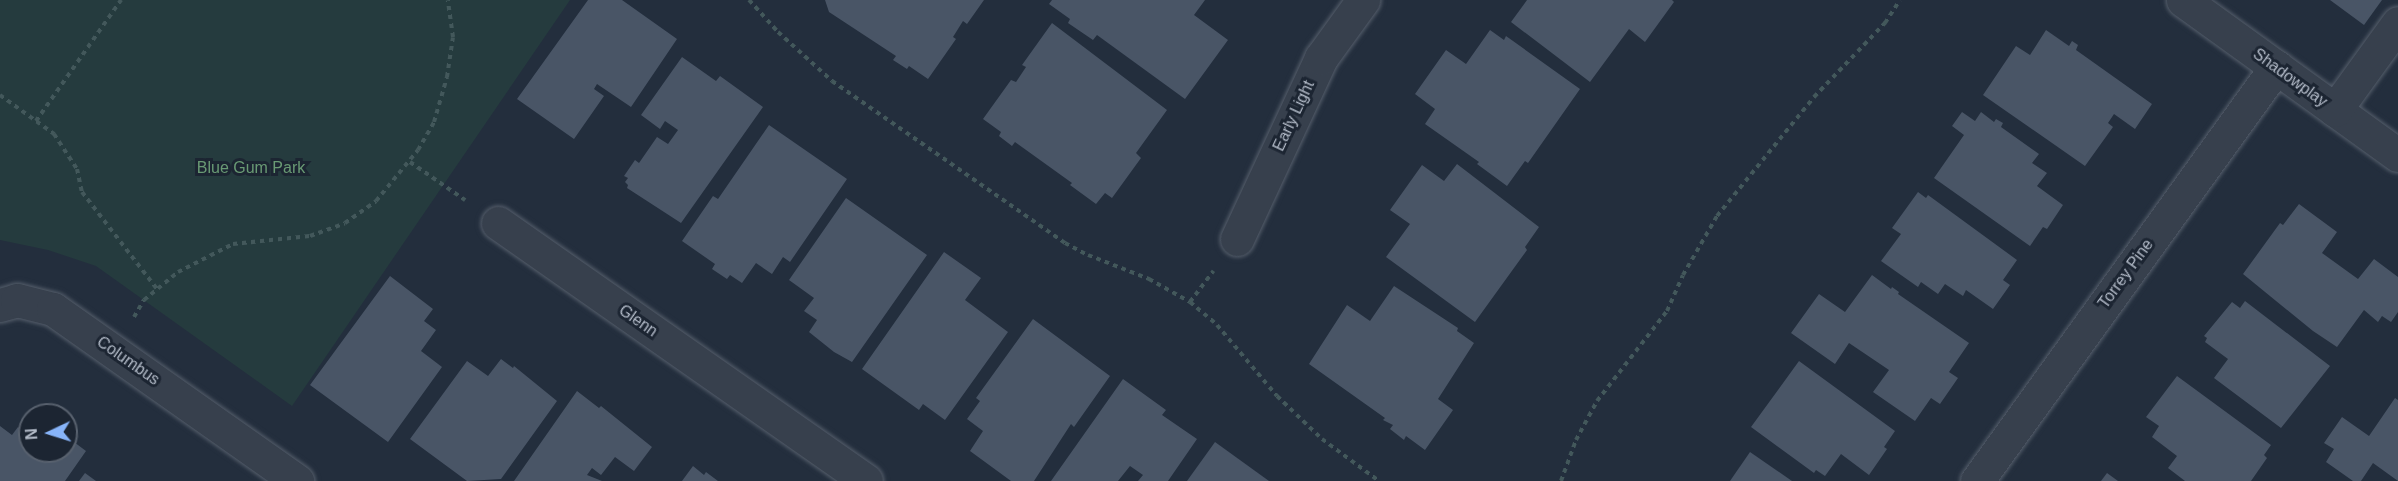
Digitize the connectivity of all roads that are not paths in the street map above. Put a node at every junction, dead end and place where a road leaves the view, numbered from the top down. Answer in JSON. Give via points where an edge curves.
{"nodes":[{"id":1,"x":1363,"y":0,"type":"edge"},
{"id":2,"x":2183,"y":0,"type":"edge"},
{"id":3,"x":2398,"y":23,"type":"edge"},
{"id":4,"x":2276,"y":67,"type":"junction"},
{"id":5,"x":2335,"y":110,"type":"junction"},
{"id":6,"x":2398,"y":155,"type":"edge"},
{"id":7,"x":498,"y":223,"type":"road end"},
{"id":8,"x":1237,"y":239,"type":"dead end"},
{"id":9,"x":0,"y":305,"type":"edge"},
{"id":10,"x":297,"y":481,"type":"edge"},
{"id":11,"x":866,"y":481,"type":"edge"},
{"id":12,"x":1977,"y":481,"type":"edge"}],
"edges":[{"from":1,"to":8,"type":"street","name":"Early Light","via":[[1321,58]]},
{"from":2,"to":4,"type":"street","name":"Shadowplay"},
{"from":3,"to":5,"type":"street"},
{"from":4,"to":5,"type":"street","name":"Shadowplay"},
{"from":4,"to":12,"type":"street","name":"Torrey Pine"},
{"from":5,"to":6,"type":"street","name":"Shadowplay"},
{"from":7,"to":11,"type":"street","name":"Glenn"},
{"from":9,"to":10,"type":"street","name":"Columbus","via":[[17,300],[53,309]]}]}
